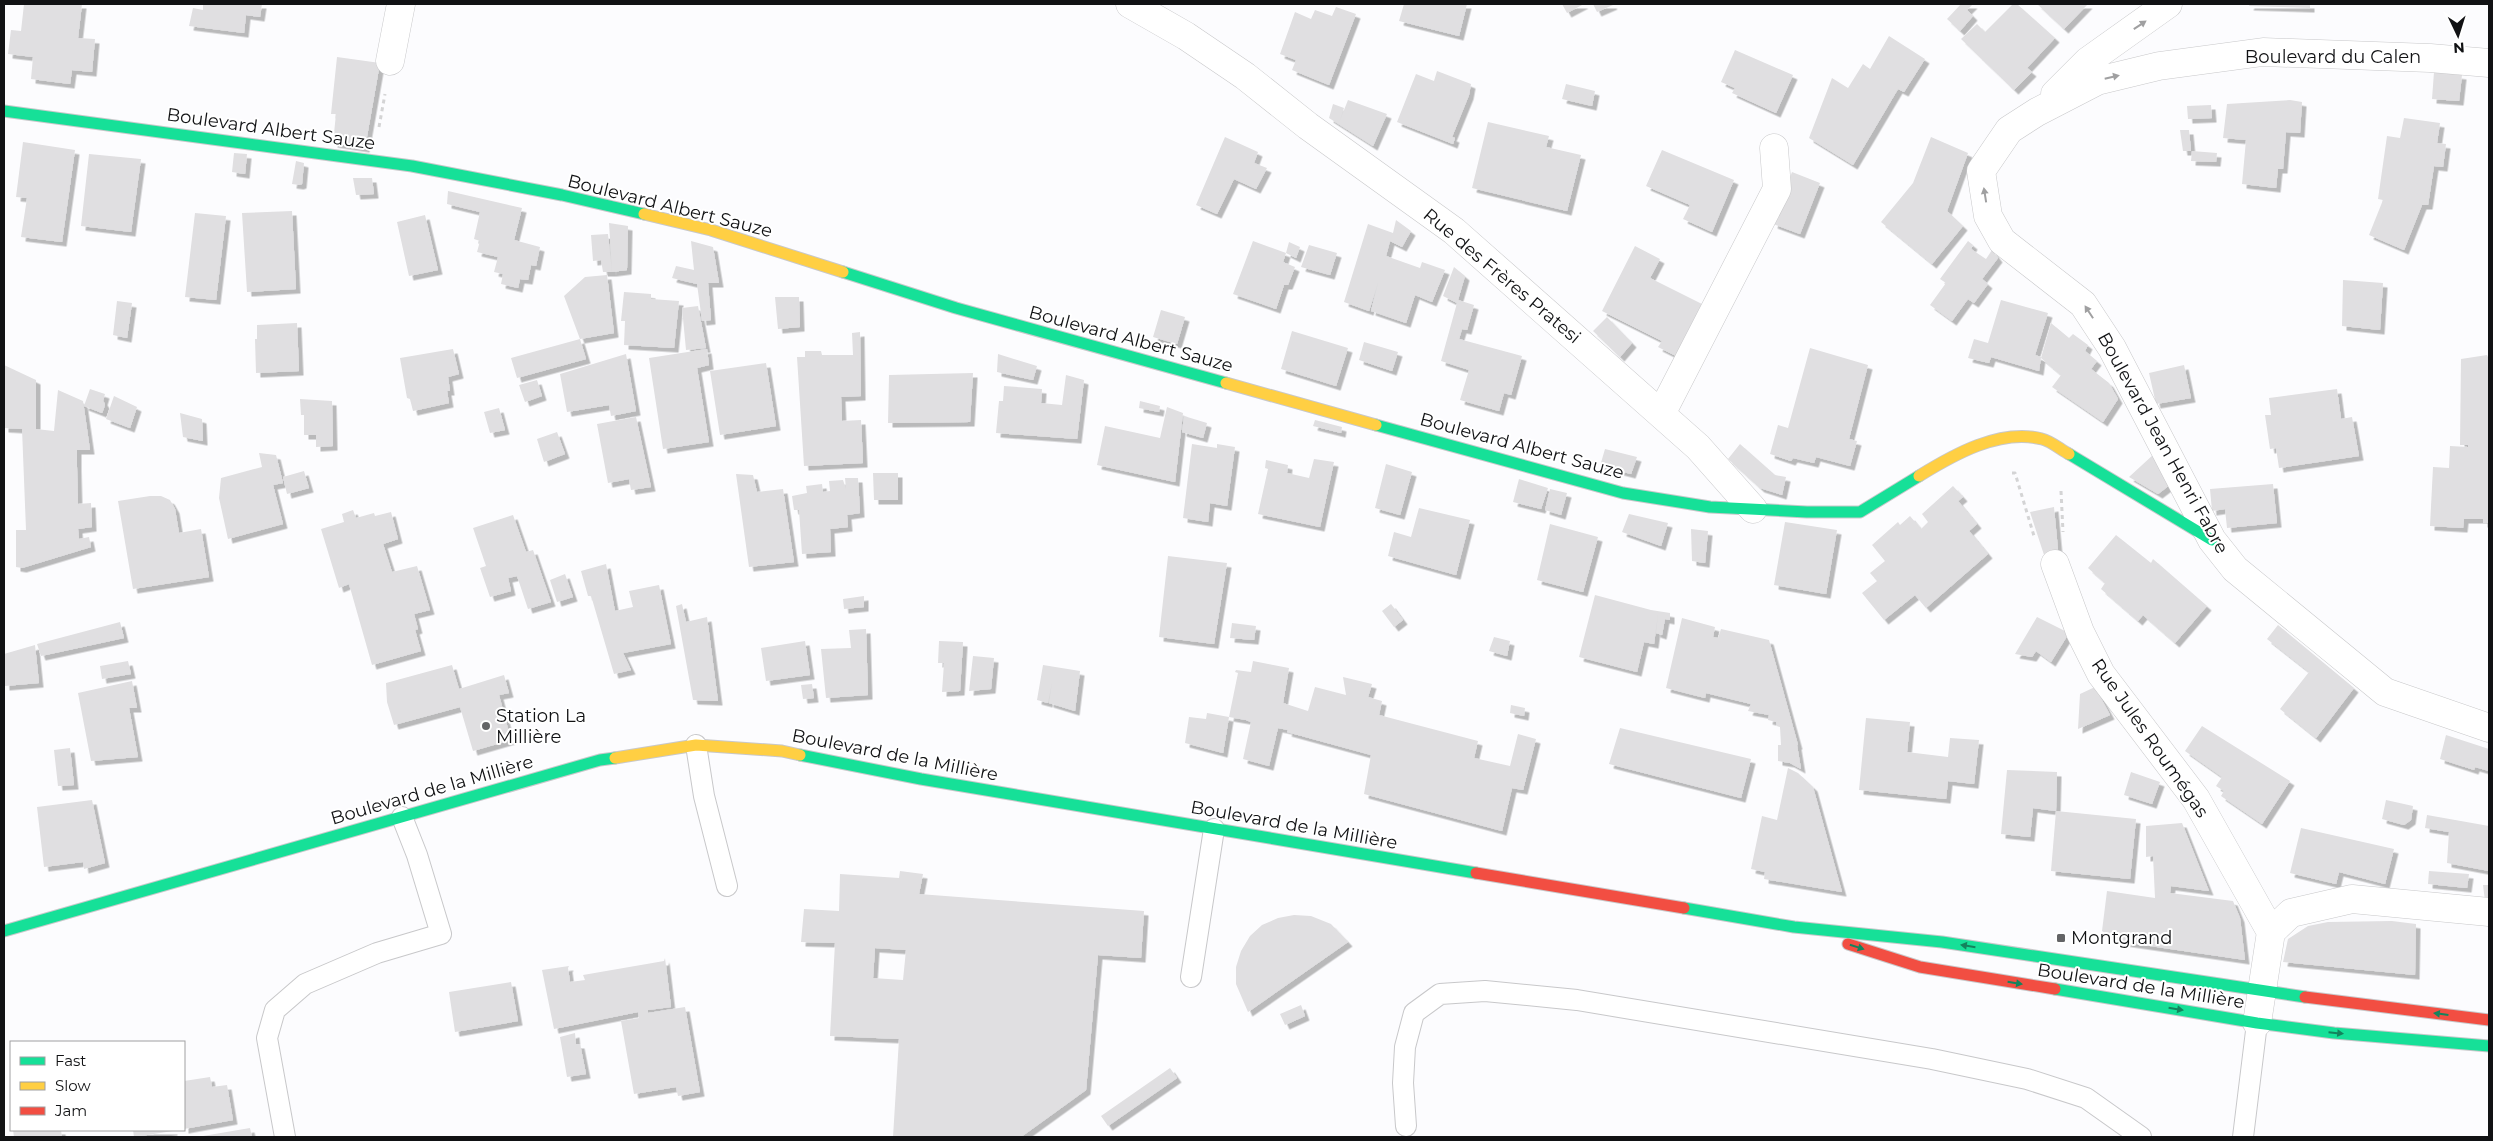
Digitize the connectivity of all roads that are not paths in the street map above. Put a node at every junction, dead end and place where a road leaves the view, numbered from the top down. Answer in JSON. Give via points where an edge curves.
{"nodes":[{"id":1,"x":401,"y":4,"type":"edge"},
{"id":2,"x":1130,"y":4,"type":"edge"},
{"id":3,"x":2168,"y":4,"type":"edge"},
{"id":4,"x":390,"y":62,"type":"road end"},
{"id":5,"x":2489,"y":63,"type":"edge"},
{"id":6,"x":4,"y":111,"type":"edge"},
{"id":7,"x":2036,"y":112,"type":"junction"},
{"id":8,"x":1774,"y":148,"type":"dead end"},
{"id":9,"x":1661,"y":414,"type":"junction"},
{"id":10,"x":1753,"y":509,"type":"junction"},
{"id":11,"x":2212,"y":540,"type":"junction"},
{"id":12,"x":2055,"y":564,"type":"dead end"},
{"id":13,"x":2489,"y":728,"type":"edge"},
{"id":14,"x":696,"y":745,"type":"junction"},
{"id":15,"x":402,"y":817,"type":"junction"},
{"id":16,"x":1214,"y":829,"type":"junction"},
{"id":17,"x":727,"y":886,"type":"dead end"},
{"id":18,"x":2489,"y":912,"type":"edge"},
{"id":19,"x":1794,"y":927,"type":"junction"},
{"id":20,"x":4,"y":930,"type":"edge"},
{"id":21,"x":2271,"y":932,"type":"junction"},
{"id":22,"x":1191,"y":978,"type":"dead end"},
{"id":23,"x":2263,"y":991,"type":"junction"},
{"id":24,"x":2489,"y":1020,"type":"edge"},
{"id":25,"x":2257,"y":1023,"type":"junction"},
{"id":26,"x":2489,"y":1046,"type":"edge"},
{"id":27,"x":1406,"y":1126,"type":"dead end"},
{"id":28,"x":281,"y":1132,"type":"edge"},
{"id":29,"x":2141,"y":1137,"type":"edge"},
{"id":30,"x":2243,"y":1137,"type":"edge"}],
"edges":[{"from":1,"to":4,"type":"street"},
{"from":2,"to":9,"type":"street","name":"Rue des Frères Pratesi","via":[[1186,36],[1245,76],[1308,126],[1454,231]]},
{"from":7,"to":3,"type":"street","one_way":true,"via":[[2088,61]]},
{"from":7,"to":5,"type":"street","name":"Boulevard du Calen","one_way":true,"via":[[2097,81],[2159,66],[2263,52]]},
{"from":6,"to":10,"type":"main road","name":"Boulevard Albert Sauze","via":[[412,166],[562,195],[711,230],[956,308],[1622,493],[1710,507]]},
{"from":11,"to":7,"type":"street","name":"Boulevard Jean Henri Fabre","one_way":true,"via":[[2112,348],[2083,304],[2002,240],[1988,216],[1981,171],[2009,130]]},
{"from":8,"to":9,"type":"street","via":[[1777,189]]},
{"from":9,"to":10,"type":"street","name":"Rue des Frères Pratesi","via":[[1698,447]]},
{"from":10,"to":11,"type":"main road","name":"Boulevard Albert Sauze","via":[[1860,512],[1944,461],[2011,436],[2043,439]]},
{"from":11,"to":13,"type":"street","name":"Boulevard Jean Henri Fabre","via":[[2235,569],[2386,692]]},
{"from":12,"to":21,"type":"street","name":"Rue Jules Roumégas","via":[[2080,632],[2101,674],[2196,799]]},
{"from":14,"to":15,"type":"main road","name":"Boulevard de la Millière","via":[[600,760]]},
{"from":14,"to":16,"type":"main road","name":"Boulevard de la Millière","via":[[782,751],[921,779]]},
{"from":14,"to":17,"type":"lane","via":[[704,796]]},
{"from":15,"to":20,"type":"main road","name":"Boulevard de la Millière"},
{"from":15,"to":28,"type":"lane","via":[[441,934],[377,953],[305,984],[275,1010],[267,1038]]},
{"from":16,"to":19,"type":"main road","name":"Boulevard de la Millière"},
{"from":16,"to":22,"type":"lane"},
{"from":18,"to":21,"type":"street","via":[[2352,899],[2292,913]]},
{"from":23,"to":19,"type":"main road","name":"Boulevard de la Millière","one_way":true,"via":[[1942,942]]},
{"from":19,"to":25,"type":"main road","name":"Boulevard de la Millière","one_way":true,"via":[[1920,967]]},
{"from":21,"to":23,"type":"street"},
{"from":24,"to":23,"type":"main road","name":"Boulevard de la Millière","one_way":true},
{"from":23,"to":25,"type":"street"},
{"from":25,"to":26,"type":"main road","name":"Boulevard de la Millière","one_way":true},
{"from":25,"to":30,"type":"lane"},
{"from":27,"to":29,"type":"lane","via":[[1405,1047],[1414,1013],[1440,994],[1485,991],[1578,1000],[1932,1059],[2027,1079],[2086,1098]]}]}
